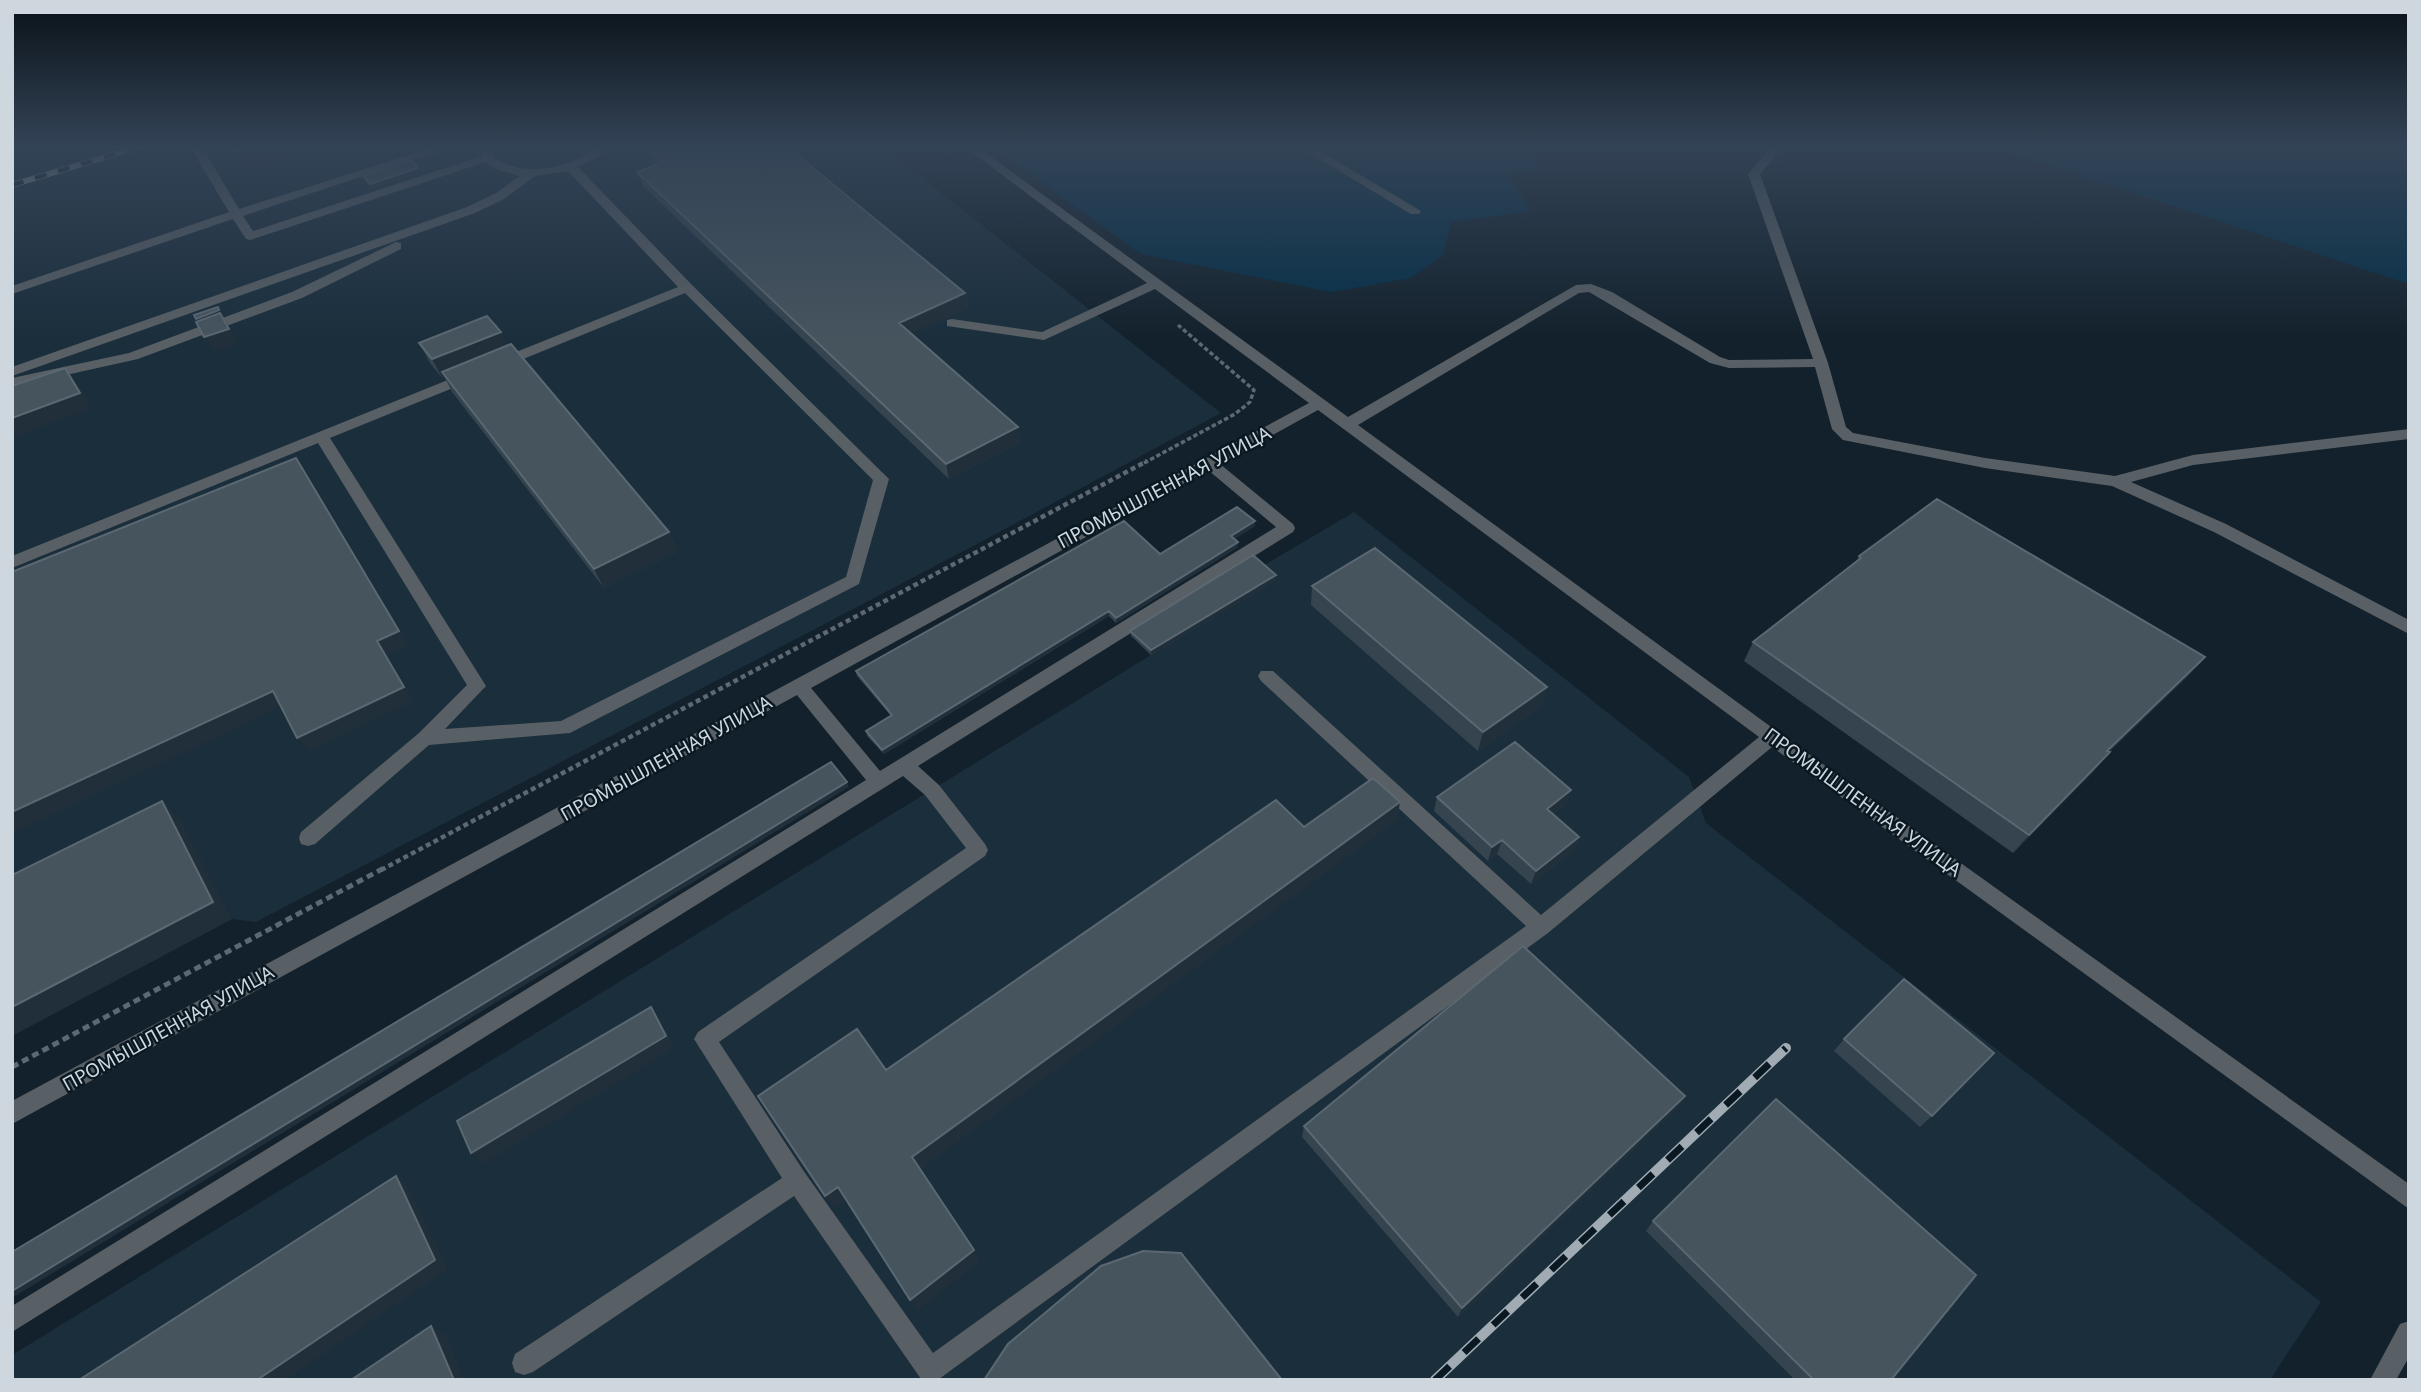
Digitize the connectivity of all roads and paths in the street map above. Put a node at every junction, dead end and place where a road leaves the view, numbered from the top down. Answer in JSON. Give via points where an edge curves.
{"nodes":[{"id":1,"x":234,"y":210,"type":"edge"},
{"id":2,"x":249,"y":210,"type":"edge"},
{"id":3,"x":323,"y":210,"type":"edge"},
{"id":4,"x":471,"y":210,"type":"joint"},
{"id":5,"x":613,"y":210,"type":"edge"},
{"id":6,"x":1057,"y":210,"type":"edge"},
{"id":7,"x":1767,"y":210,"type":"edge"},
{"id":8,"x":236,"y":214,"type":"junction"},
{"id":9,"x":1158,"y":283,"type":"junction"},
{"id":10,"x":688,"y":288,"type":"junction"},
{"id":11,"x":12,"y":290,"type":"edge"},
{"id":12,"x":952,"y":323,"type":"dead end"},
{"id":13,"x":1821,"y":363,"type":"junction"},
{"id":14,"x":12,"y":372,"type":"edge"},
{"id":15,"x":12,"y":383,"type":"edge"},
{"id":16,"x":1320,"y":403,"type":"junction"},
{"id":17,"x":1348,"y":424,"type":"junction"},
{"id":18,"x":2409,"y":433,"type":"edge"},
{"id":19,"x":321,"y":436,"type":"junction"},
{"id":20,"x":1208,"y":462,"type":"junction"},
{"id":21,"x":2115,"y":481,"type":"junction"},
{"id":22,"x":12,"y":562,"type":"edge"},
{"id":23,"x":2409,"y":628,"type":"edge"},
{"id":24,"x":1267,"y":676,"type":"dead end"},
{"id":25,"x":799,"y":685,"type":"junction"},
{"id":26,"x":1772,"y":737,"type":"junction"},
{"id":27,"x":425,"y":738,"type":"junction"},
{"id":28,"x":905,"y":766,"type":"junction"},
{"id":29,"x":878,"y":782,"type":"junction"},
{"id":30,"x":308,"y":838,"type":"dead end"},
{"id":31,"x":1541,"y":927,"type":"junction"},
{"id":32,"x":12,"y":1113,"type":"edge"},
{"id":33,"x":797,"y":1181,"type":"junction"},
{"id":34,"x":2409,"y":1198,"type":"edge"},
{"id":35,"x":12,"y":1320,"type":"edge"},
{"id":36,"x":2409,"y":1333,"type":"edge"},
{"id":37,"x":524,"y":1363,"type":"dead end"},
{"id":38,"x":923,"y":1375,"type":"edge"},
{"id":39,"x":2382,"y":1380,"type":"edge"}],
"edges":[{"from":1,"to":8,"type":"street"},
{"from":2,"to":8,"type":"street"},
{"from":3,"to":8,"type":"street","via":[[250,236]]},
{"from":4,"to":14,"type":"street"},
{"from":4,"to":15,"type":"street","via":[[297,295],[133,356]]},
{"from":5,"to":10,"type":"street"},
{"from":6,"to":9,"type":"street","name":"ПРОМЫШЛЕННАЯ УЛИЦА"},
{"from":7,"to":13,"type":"street"},
{"from":8,"to":11,"type":"street"},
{"from":9,"to":12,"type":"street","via":[[1044,336]]},
{"from":9,"to":16,"type":"street","name":"ПРОМЫШЛЕННАЯ УЛИЦА"},
{"from":10,"to":19,"type":"street"},
{"from":10,"to":27,"type":"street","via":[[881,480],[853,580],[564,729]]},
{"from":13,"to":17,"type":"street","via":[[1729,364],[1715,360],[1607,295],[1591,288],[1576,289]]},
{"from":13,"to":21,"type":"street","via":[[1839,429],[1848,437],[1985,464]]},
{"from":16,"to":17,"type":"street","name":"ПРОМЫШЛЕННАЯ УЛИЦА"},
{"from":16,"to":20,"type":"street","name":"ПРОМЫШЛЕННАЯ УЛИЦА"},
{"from":17,"to":26,"type":"street","name":"ПРОМЫШЛЕННАЯ УЛИЦА"},
{"from":18,"to":21,"type":"street","via":[[2193,460]]},
{"from":19,"to":22,"type":"street"},
{"from":19,"to":27,"type":"street","via":[[477,686]]},
{"from":20,"to":25,"type":"street","name":"ПРОМЫШЛЕННАЯ УЛИЦА"},
{"from":20,"to":28,"type":"street","via":[[1287,528]]},
{"from":21,"to":23,"type":"street","via":[[2220,528]]},
{"from":24,"to":31,"type":"street"},
{"from":25,"to":29,"type":"street"},
{"from":25,"to":32,"type":"street","name":"ПРОМЫШЛЕННАЯ УЛИЦА"},
{"from":26,"to":31,"type":"street"},
{"from":26,"to":34,"type":"street","name":"ПРОМЫШЛЕННАЯ УЛИЦА"},
{"from":27,"to":30,"type":"street"},
{"from":28,"to":29,"type":"street"},
{"from":28,"to":33,"type":"street","via":[[932,790],[978,849],[705,1039]]},
{"from":29,"to":35,"type":"street"},
{"from":31,"to":38,"type":"street"},
{"from":33,"to":37,"type":"street"},
{"from":33,"to":38,"type":"street"},
{"from":36,"to":39,"type":"street"}]}
